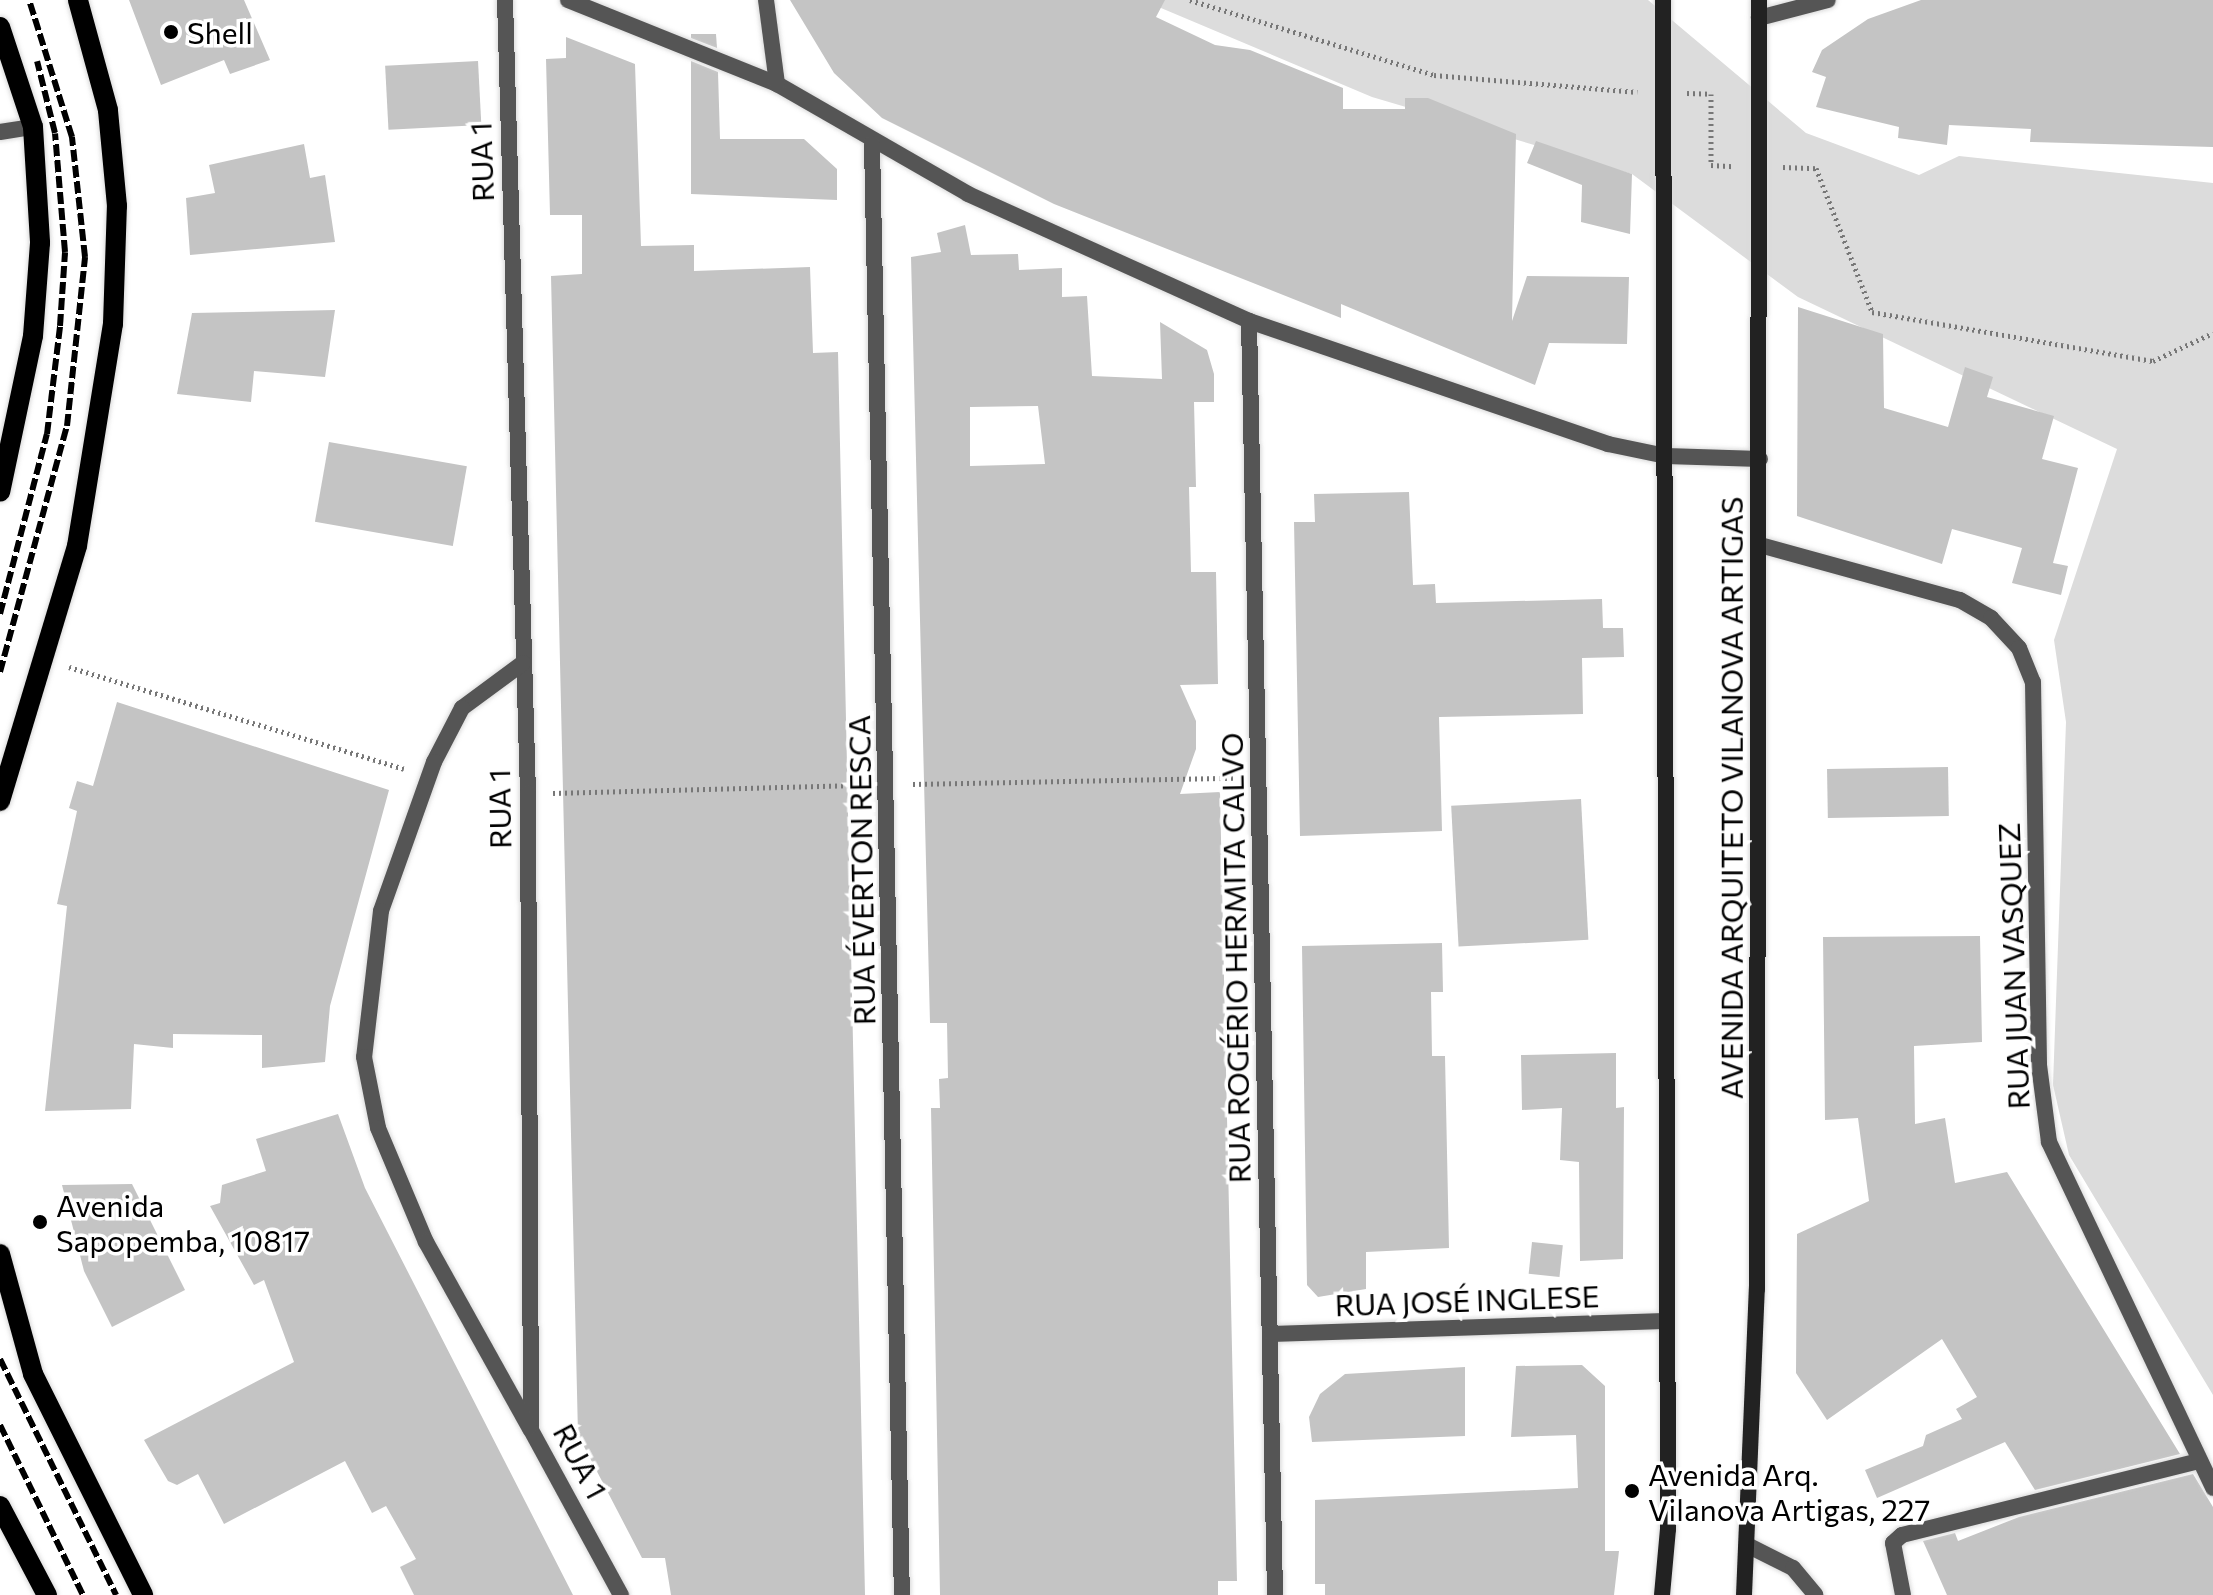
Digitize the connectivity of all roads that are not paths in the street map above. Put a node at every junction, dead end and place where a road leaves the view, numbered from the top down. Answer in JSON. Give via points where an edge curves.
{"nodes":[{"id":1,"x":78,"y":0,"type":"edge"},
{"id":2,"x":505,"y":0,"type":"edge"},
{"id":3,"x":568,"y":0,"type":"edge"},
{"id":4,"x":766,"y":0,"type":"edge"},
{"id":5,"x":1663,"y":0,"type":"edge"},
{"id":6,"x":1759,"y":0,"type":"edge"},
{"id":7,"x":1828,"y":0,"type":"edge"},
{"id":8,"x":1759,"y":18,"type":"junction"},
{"id":9,"x":0,"y":27,"type":"edge"},
{"id":10,"x":777,"y":84,"type":"junction"},
{"id":11,"x":33,"y":127,"type":"junction"},
{"id":12,"x":0,"y":132,"type":"edge"},
{"id":13,"x":872,"y":144,"type":"junction"},
{"id":14,"x":1249,"y":321,"type":"junction"},
{"id":15,"x":1666,"y":456,"type":"junction"},
{"id":16,"x":1760,"y":459,"type":"junction"},
{"id":17,"x":0,"y":492,"type":"edge"},
{"id":18,"x":1760,"y":545,"type":"junction"},
{"id":19,"x":523,"y":663,"type":"junction"},
{"id":20,"x":0,"y":801,"type":"edge"},
{"id":21,"x":0,"y":1254,"type":"edge"},
{"id":22,"x":1664,"y":1321,"type":"junction"},
{"id":23,"x":1272,"y":1334,"type":"junction"},
{"id":24,"x":531,"y":1430,"type":"junction"},
{"id":25,"x":2199,"y":1461,"type":"junction"},
{"id":26,"x":2213,"y":1488,"type":"edge"},
{"id":27,"x":0,"y":1506,"type":"edge"},
{"id":28,"x":1747,"y":1545,"type":"junction"},
{"id":29,"x":47,"y":1595,"type":"edge"},
{"id":30,"x":143,"y":1595,"type":"edge"},
{"id":31,"x":621,"y":1595,"type":"edge"},
{"id":32,"x":902,"y":1595,"type":"edge"},
{"id":33,"x":1275,"y":1595,"type":"edge"},
{"id":34,"x":1662,"y":1595,"type":"edge"},
{"id":35,"x":1744,"y":1595,"type":"edge"},
{"id":36,"x":1816,"y":1595,"type":"edge"},
{"id":37,"x":1903,"y":1595,"type":"edge"}],
"edges":[{"from":1,"to":20,"type":"main road","via":[[108,110],[117,206],[113,324],[77,546]]},
{"from":2,"to":19,"type":"street","name":"RUA 1"},
{"from":3,"to":10,"type":"street"},
{"from":4,"to":10,"type":"street"},
{"from":5,"to":15,"type":"main road"},
{"from":6,"to":8,"type":"main road","name":"AVENIDA ARQUITETO VILANOVA ARTIGAS"},
{"from":7,"to":8,"type":"street"},
{"from":8,"to":16,"type":"main road","name":"AVENIDA ARQUITETO VILANOVA ARTIGAS"},
{"from":9,"to":11,"type":"main road"},
{"from":10,"to":13,"type":"street"},
{"from":11,"to":12,"type":"street"},
{"from":11,"to":17,"type":"main road","via":[[40,243],[33,336]]},
{"from":13,"to":14,"type":"street"},
{"from":13,"to":32,"type":"street","name":"RUA ÉVERTON RESCA"},
{"from":14,"to":15,"type":"street","via":[[1608,444]]},
{"from":14,"to":23,"type":"street","name":"RUA ROGÉRIO HERMITA CALVO"},
{"from":15,"to":16,"type":"street"},
{"from":15,"to":22,"type":"main road"},
{"from":16,"to":18,"type":"main road","name":"AVENIDA ARQUITETO VILANOVA ARTIGAS"},
{"from":18,"to":25,"type":"street","name":"RUA JUAN VASQUEZ","via":[[1960,600],[1991,618],[2019,648],[2033,682],[2039,1065],[2049,1142]]},
{"from":18,"to":28,"type":"main road","name":"AVENIDA ARQUITETO VILANOVA ARTIGAS","via":[[1757,1334]]},
{"from":19,"to":24,"type":"street","name":"RUA 1"},
{"from":19,"to":24,"type":"street","via":[[462,708],[428,776],[381,911],[364,1057],[378,1128],[426,1242]]},
{"from":21,"to":30,"type":"main road","via":[[33,1374]]},
{"from":22,"to":23,"type":"street","name":"RUA JOSÉ INGLESE"},
{"from":22,"to":34,"type":"main road"},
{"from":23,"to":33,"type":"street","name":"RUA ROGÉRIO HERMITA CALVO"},
{"from":24,"to":31,"type":"street","name":"RUA 1"},
{"from":25,"to":26,"type":"street","name":"RUA JUAN VASQUEZ"},
{"from":25,"to":37,"type":"street","via":[[1902,1535],[1893,1543]]},
{"from":27,"to":29,"type":"main road"},
{"from":28,"to":35,"type":"main road","name":"AVENIDA ARQUITETO VILANOVA ARTIGAS"},
{"from":28,"to":36,"type":"street","via":[[1793,1568]]}]}
